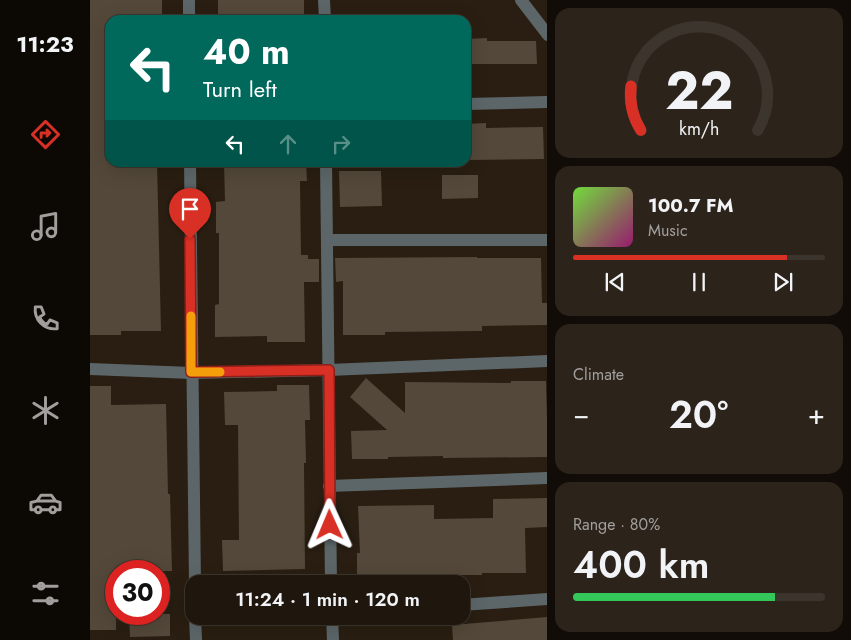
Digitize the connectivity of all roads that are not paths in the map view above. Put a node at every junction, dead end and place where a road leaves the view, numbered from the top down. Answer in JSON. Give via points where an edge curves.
{"nodes":[{"id":1,"x":189,"y":0,"type":"edge"},
{"id":2,"x":324,"y":0,"type":"edge"},
{"id":3,"x":521,"y":0,"type":"edge"},
{"id":4,"x":189,"y":15,"type":"edge"},
{"id":5,"x":325,"y":15,"type":"edge"},
{"id":6,"x":547,"y":35,"type":"edge"},
{"id":7,"x":547,"y":102,"type":"edge"},
{"id":8,"x":471,"y":104,"type":"edge"},
{"id":9,"x":190,"y":167,"type":"edge"},
{"id":10,"x":326,"y":167,"type":"edge"},
{"id":11,"x":328,"y":240,"type":"junction"},
{"id":12,"x":547,"y":240,"type":"edge"},
{"id":13,"x":547,"y":361,"type":"edge"},
{"id":14,"x":90,"y":369,"type":"edge"},
{"id":15,"x":329,"y":370,"type":"junction"},
{"id":16,"x":191,"y":372,"type":"junction"},
{"id":17,"x":547,"y":478,"type":"edge"},
{"id":18,"x":330,"y":486,"type":"junction"},
{"id":19,"x":195,"y":575,"type":"edge"},
{"id":20,"x":331,"y":575,"type":"edge"},
{"id":21,"x":547,"y":599,"type":"edge"},
{"id":22,"x":470,"y":604,"type":"edge"},
{"id":23,"x":195,"y":625,"type":"edge"},
{"id":24,"x":332,"y":625,"type":"edge"},
{"id":25,"x":196,"y":640,"type":"edge"},
{"id":26,"x":333,"y":640,"type":"edge"}],
"edges":[{"from":1,"to":4,"type":"street"},
{"from":2,"to":5,"type":"street"},
{"from":3,"to":6,"type":"street"},
{"from":7,"to":8,"type":"street"},
{"from":9,"to":16,"type":"street"},
{"from":10,"to":11,"type":"street"},
{"from":11,"to":12,"type":"street"},
{"from":11,"to":15,"type":"street"},
{"from":13,"to":15,"type":"street"},
{"from":14,"to":16,"type":"street"},
{"from":15,"to":16,"type":"street"},
{"from":15,"to":18,"type":"street"},
{"from":16,"to":19,"type":"street"},
{"from":17,"to":18,"type":"street"},
{"from":18,"to":20,"type":"street"},
{"from":21,"to":22,"type":"street"},
{"from":23,"to":25,"type":"street"},
{"from":24,"to":26,"type":"street"}]}
